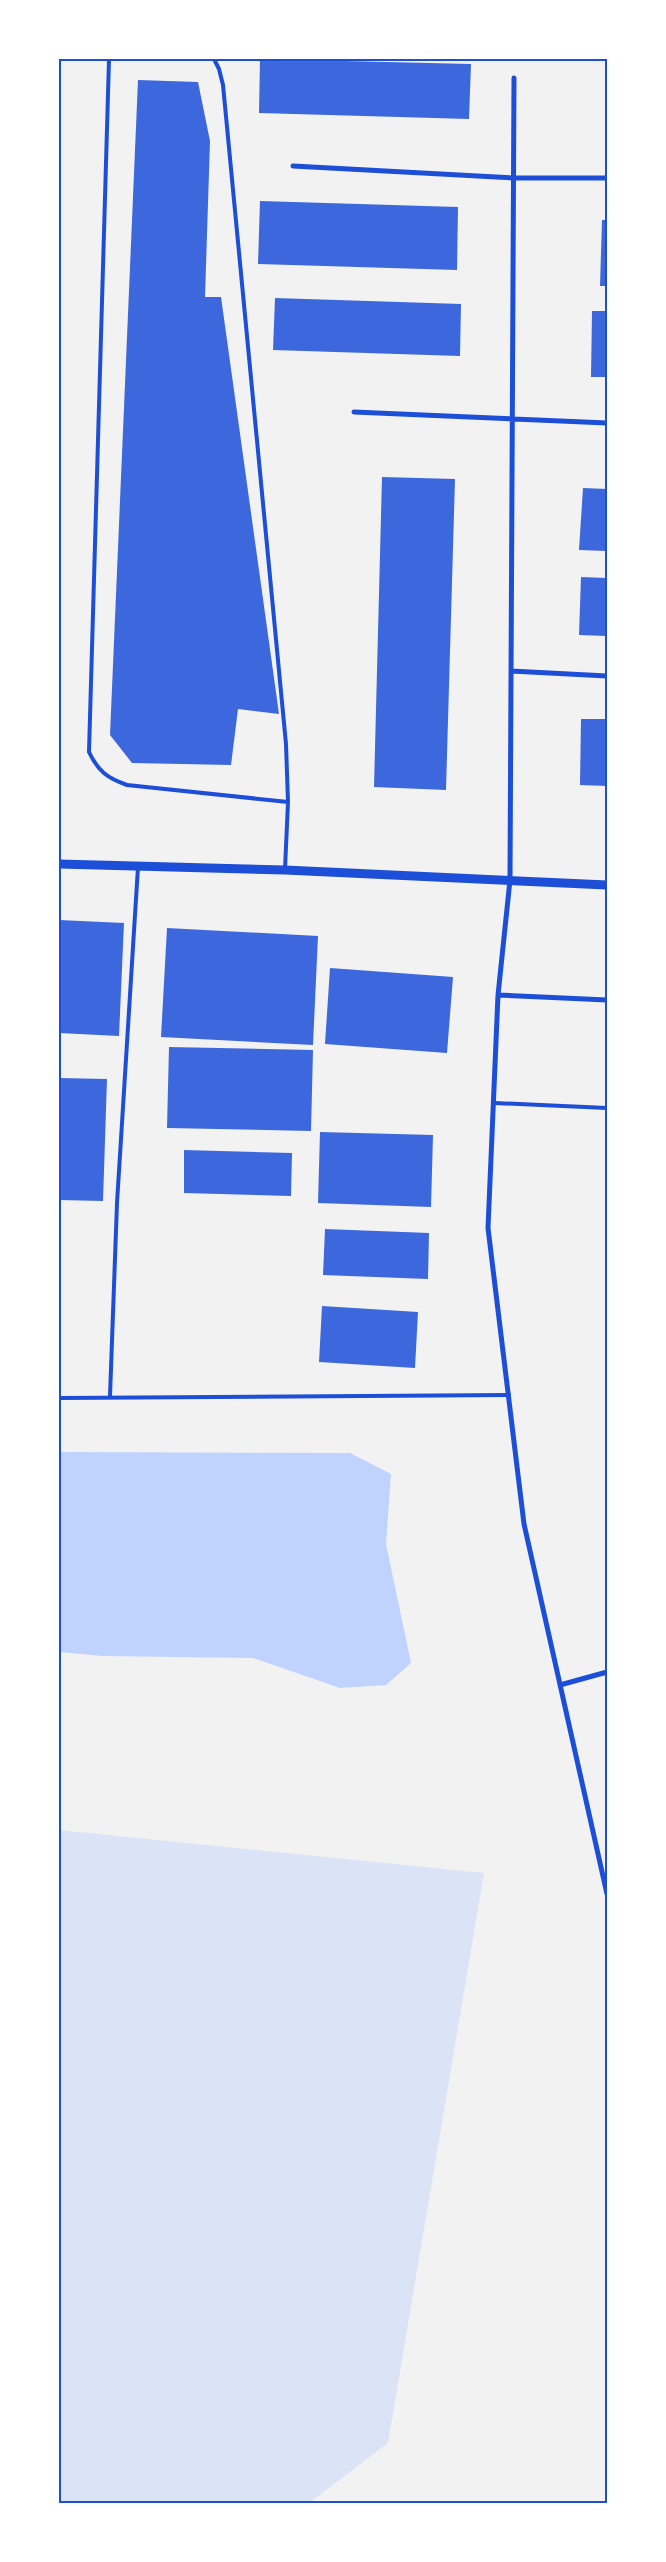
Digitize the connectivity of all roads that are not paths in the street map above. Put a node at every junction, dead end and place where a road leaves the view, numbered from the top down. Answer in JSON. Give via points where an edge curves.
{"nodes":[{"id":1,"x":109,"y":59,"type":"edge"},
{"id":2,"x":214,"y":59,"type":"edge"},
{"id":3,"x":514,"y":78,"type":"dead end"},
{"id":4,"x":293,"y":166,"type":"dead end"},
{"id":5,"x":514,"y":178,"type":"junction"},
{"id":6,"x":607,"y":178,"type":"edge"},
{"id":7,"x":354,"y":412,"type":"dead end"},
{"id":8,"x":513,"y":420,"type":"junction"},
{"id":9,"x":607,"y":423,"type":"edge"},
{"id":10,"x":511,"y":671,"type":"junction"},
{"id":11,"x":607,"y":676,"type":"edge"},
{"id":12,"x":288,"y":802,"type":"junction"},
{"id":13,"x":59,"y":864,"type":"edge"},
{"id":14,"x":138,"y":867,"type":"junction"},
{"id":15,"x":285,"y":870,"type":"junction"},
{"id":16,"x":510,"y":880,"type":"junction"},
{"id":17,"x":607,"y":885,"type":"edge"},
{"id":18,"x":498,"y":995,"type":"junction"},
{"id":19,"x":607,"y":1000,"type":"edge"},
{"id":20,"x":494,"y":1102,"type":"junction"},
{"id":21,"x":607,"y":1108,"type":"edge"},
{"id":22,"x":509,"y":1395,"type":"junction"},
{"id":23,"x":110,"y":1396,"type":"junction"},
{"id":24,"x":59,"y":1398,"type":"edge"},
{"id":25,"x":607,"y":1672,"type":"edge"},
{"id":26,"x":560,"y":1685,"type":"junction"},
{"id":27,"x":607,"y":1894,"type":"edge"}],
"edges":[{"from":1,"to":12,"type":"lane","via":[[89,752],[97,769],[110,779],[127,785]]},
{"from":2,"to":12,"type":"lane","via":[[223,85],[256,411],[286,744]]},
{"from":3,"to":5,"type":"street"},
{"from":4,"to":5,"type":"street"},
{"from":5,"to":6,"type":"street"},
{"from":5,"to":8,"type":"street"},
{"from":7,"to":8,"type":"street"},
{"from":8,"to":9,"type":"street"},
{"from":8,"to":10,"type":"street"},
{"from":10,"to":11,"type":"street"},
{"from":10,"to":16,"type":"street"},
{"from":12,"to":15,"type":"lane"},
{"from":13,"to":14,"type":"street"},
{"from":14,"to":15,"type":"street"},
{"from":14,"to":23,"type":"lane","via":[[117,1203]]},
{"from":15,"to":16,"type":"street"},
{"from":16,"to":17,"type":"street"},
{"from":16,"to":18,"type":"street"},
{"from":18,"to":19,"type":"street"},
{"from":18,"to":20,"type":"street"},
{"from":20,"to":21,"type":"lane"},
{"from":20,"to":22,"type":"street","via":[[488,1228]]},
{"from":22,"to":23,"type":"lane"},
{"from":22,"to":26,"type":"street","via":[[524,1524]]},
{"from":23,"to":24,"type":"lane"},
{"from":25,"to":26,"type":"street"},
{"from":26,"to":27,"type":"street"}]}
